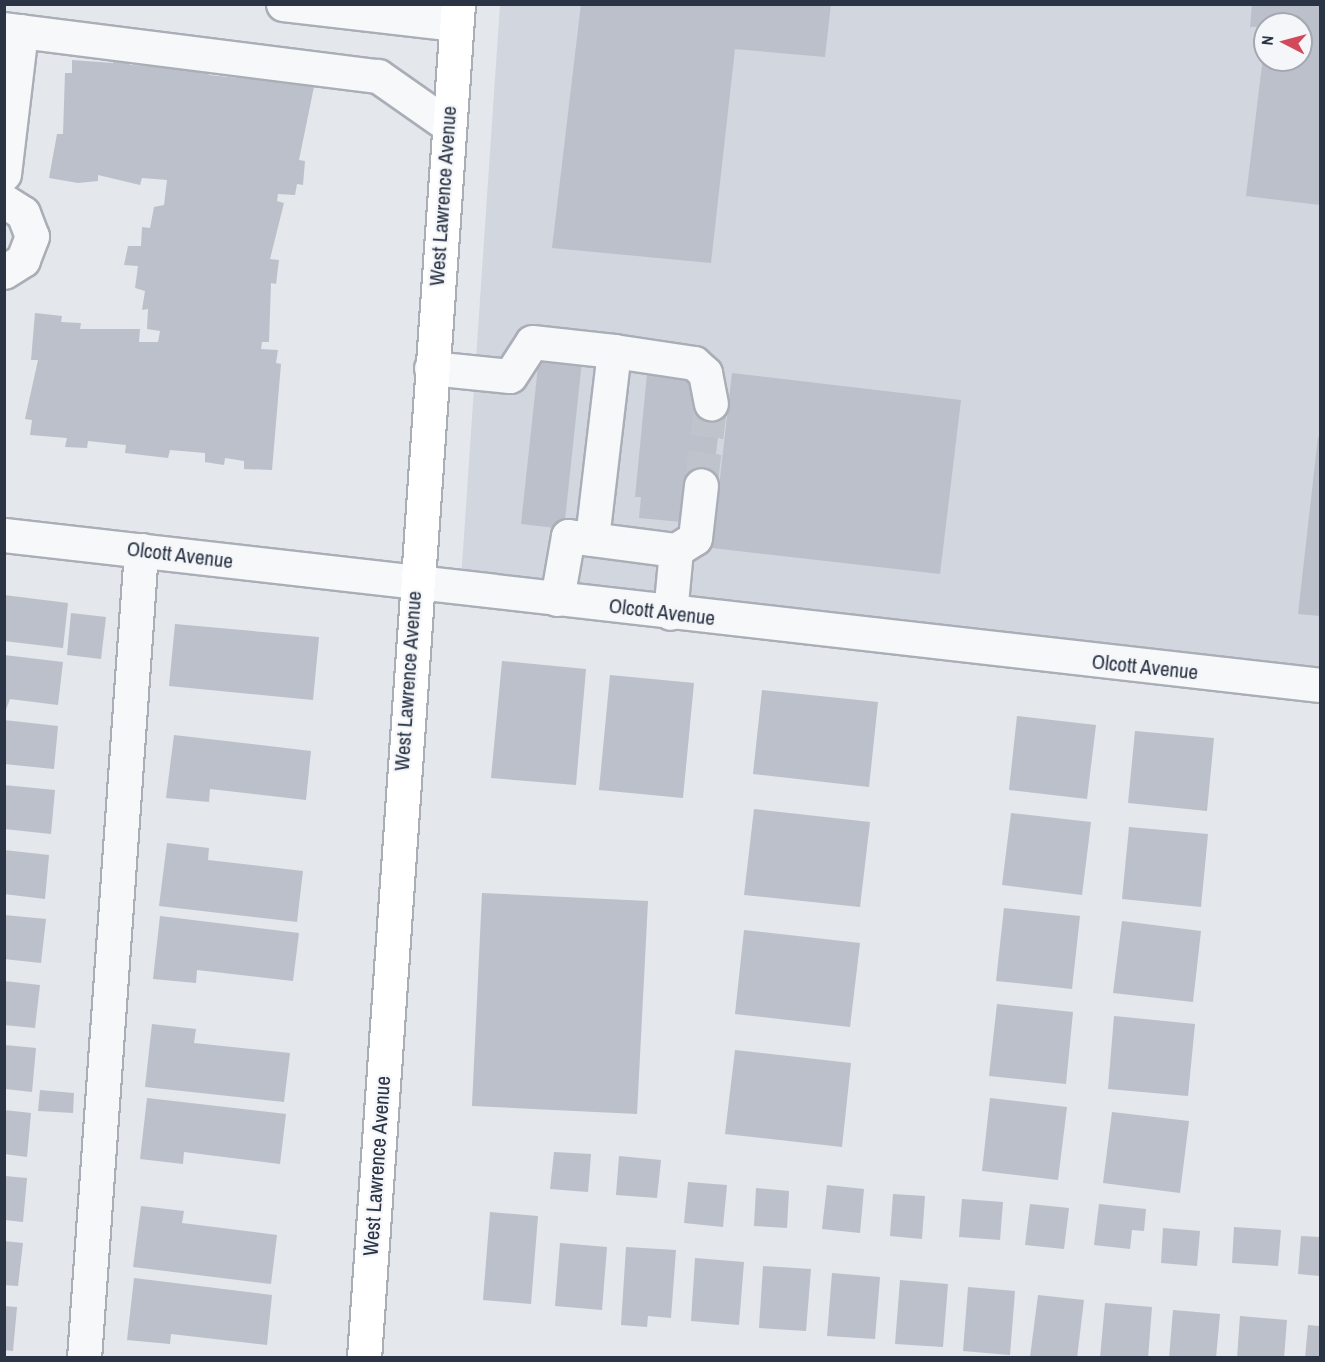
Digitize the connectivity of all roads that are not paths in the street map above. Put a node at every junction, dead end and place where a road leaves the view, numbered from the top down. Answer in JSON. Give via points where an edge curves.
{"nodes":[{"id":1,"x":283,"y":4,"type":"edge"},
{"id":2,"x":457,"y":14,"type":"edge"},
{"id":3,"x":13,"y":30,"type":"edge"},
{"id":4,"x":448,"y":125,"type":"junction"},
{"id":5,"x":4,"y":174,"type":"edge"},
{"id":6,"x":4,"y":201,"type":"edge"},
{"id":7,"x":4,"y":272,"type":"edge"},
{"id":8,"x":614,"y":351,"type":"junction"},
{"id":9,"x":430,"y":368,"type":"junction"},
{"id":10,"x":711,"y":403,"type":"tunnel mouth"},
{"id":11,"x":701,"y":484,"type":"tunnel mouth"},
{"id":12,"x":4,"y":535,"type":"edge"},
{"id":13,"x":592,"y":539,"type":"junction"},
{"id":14,"x":141,"y":550,"type":"junction"},
{"id":15,"x":676,"y":550,"type":"junction"},
{"id":16,"x":414,"y":583,"type":"junction"},
{"id":17,"x":557,"y":599,"type":"junction"},
{"id":18,"x":670,"y":613,"type":"junction"},
{"id":19,"x":1320,"y":685,"type":"edge"},
{"id":20,"x":84,"y":1358,"type":"edge"},
{"id":21,"x":364,"y":1358,"type":"edge"}],
"edges":[{"from":1,"to":2,"type":"street"},
{"from":2,"to":4,"type":"main road","name":"West Lawrence Avenue"},
{"from":3,"to":4,"type":"street","via":[[378,76]]},
{"from":3,"to":5,"type":"street"},
{"from":4,"to":9,"type":"main road","name":"West Lawrence Avenue"},
{"from":6,"to":7,"type":"street","via":[[23,213],[32,237],[23,260]]},
{"from":8,"to":9,"type":"street","via":[[532,342],[510,376]]},
{"from":8,"to":10,"type":"street","via":[[694,363],[705,373]]},
{"from":8,"to":13,"type":"street"},
{"from":9,"to":16,"type":"main road","name":"West Lawrence Avenue"},
{"from":11,"to":15,"type":"street","via":[[695,537]]},
{"from":12,"to":14,"type":"street","name":"Olcott Avenue"},
{"from":13,"to":15,"type":"street"},
{"from":13,"to":17,"type":"street","via":[[568,536]]},
{"from":14,"to":16,"type":"street","name":"Olcott Avenue"},
{"from":14,"to":20,"type":"street"},
{"from":15,"to":18,"type":"street"},
{"from":16,"to":17,"type":"street","name":"Olcott Avenue"},
{"from":16,"to":21,"type":"main road","name":"West Lawrence Avenue"},
{"from":17,"to":18,"type":"street","name":"Olcott Avenue"},
{"from":18,"to":19,"type":"street","name":"Olcott Avenue"}]}
